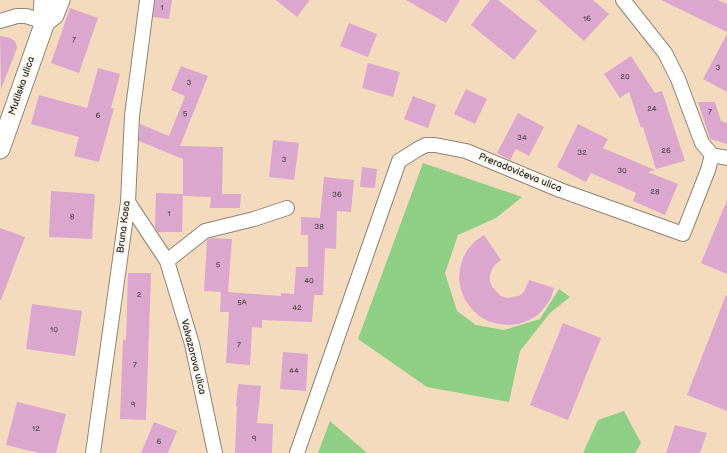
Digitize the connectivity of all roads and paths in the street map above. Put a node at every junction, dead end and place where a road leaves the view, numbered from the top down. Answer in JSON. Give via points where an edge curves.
{"nodes":[{"id":1,"x":44,"y":0,"type":"edge"},
{"id":2,"x":60,"y":0,"type":"edge"},
{"id":3,"x":147,"y":0,"type":"edge"},
{"id":4,"x":623,"y":0,"type":"edge"},
{"id":5,"x":0,"y":21,"type":"edge"},
{"id":6,"x":45,"y":22,"type":"junction"},
{"id":7,"x":0,"y":150,"type":"edge"},
{"id":8,"x":712,"y":155,"type":"junction"},
{"id":9,"x":727,"y":158,"type":"edge"},
{"id":10,"x":128,"y":202,"type":"junction"},
{"id":11,"x":287,"y":208,"type":"dead end"},
{"id":12,"x":166,"y":262,"type":"junction"},
{"id":13,"x":93,"y":453,"type":"edge"},
{"id":14,"x":215,"y":453,"type":"edge"},
{"id":15,"x":297,"y":453,"type":"edge"}],
"edges":[{"from":1,"to":6,"type":"main road","name":"Mutilska ulica"},
{"from":2,"to":6,"type":"main road","name":"Mutilska ulica","via":[[54,15]]},
{"from":3,"to":10,"type":"street","name":"Bruna Kosa","via":[[132,116]]},
{"from":4,"to":8,"type":"street","via":[[665,53],[678,79],[702,142]]},
{"from":5,"to":6,"type":"street","via":[[26,16]]},
{"from":6,"to":7,"type":"main road","name":"Mutilska ulica"},
{"from":8,"to":9,"type":"street"},
{"from":8,"to":15,"type":"street","name":"Preradovićeva ulica","via":[[683,234],[560,190],[466,151],[426,145],[399,160]]},
{"from":10,"to":12,"type":"street","name":"Valvazorova ulica"},
{"from":10,"to":13,"type":"street","name":"Bruna Kosa"},
{"from":11,"to":12,"type":"street","via":[[205,231]]},
{"from":12,"to":14,"type":"street","name":"Valvazorova ulica","via":[[192,344]]}]}
